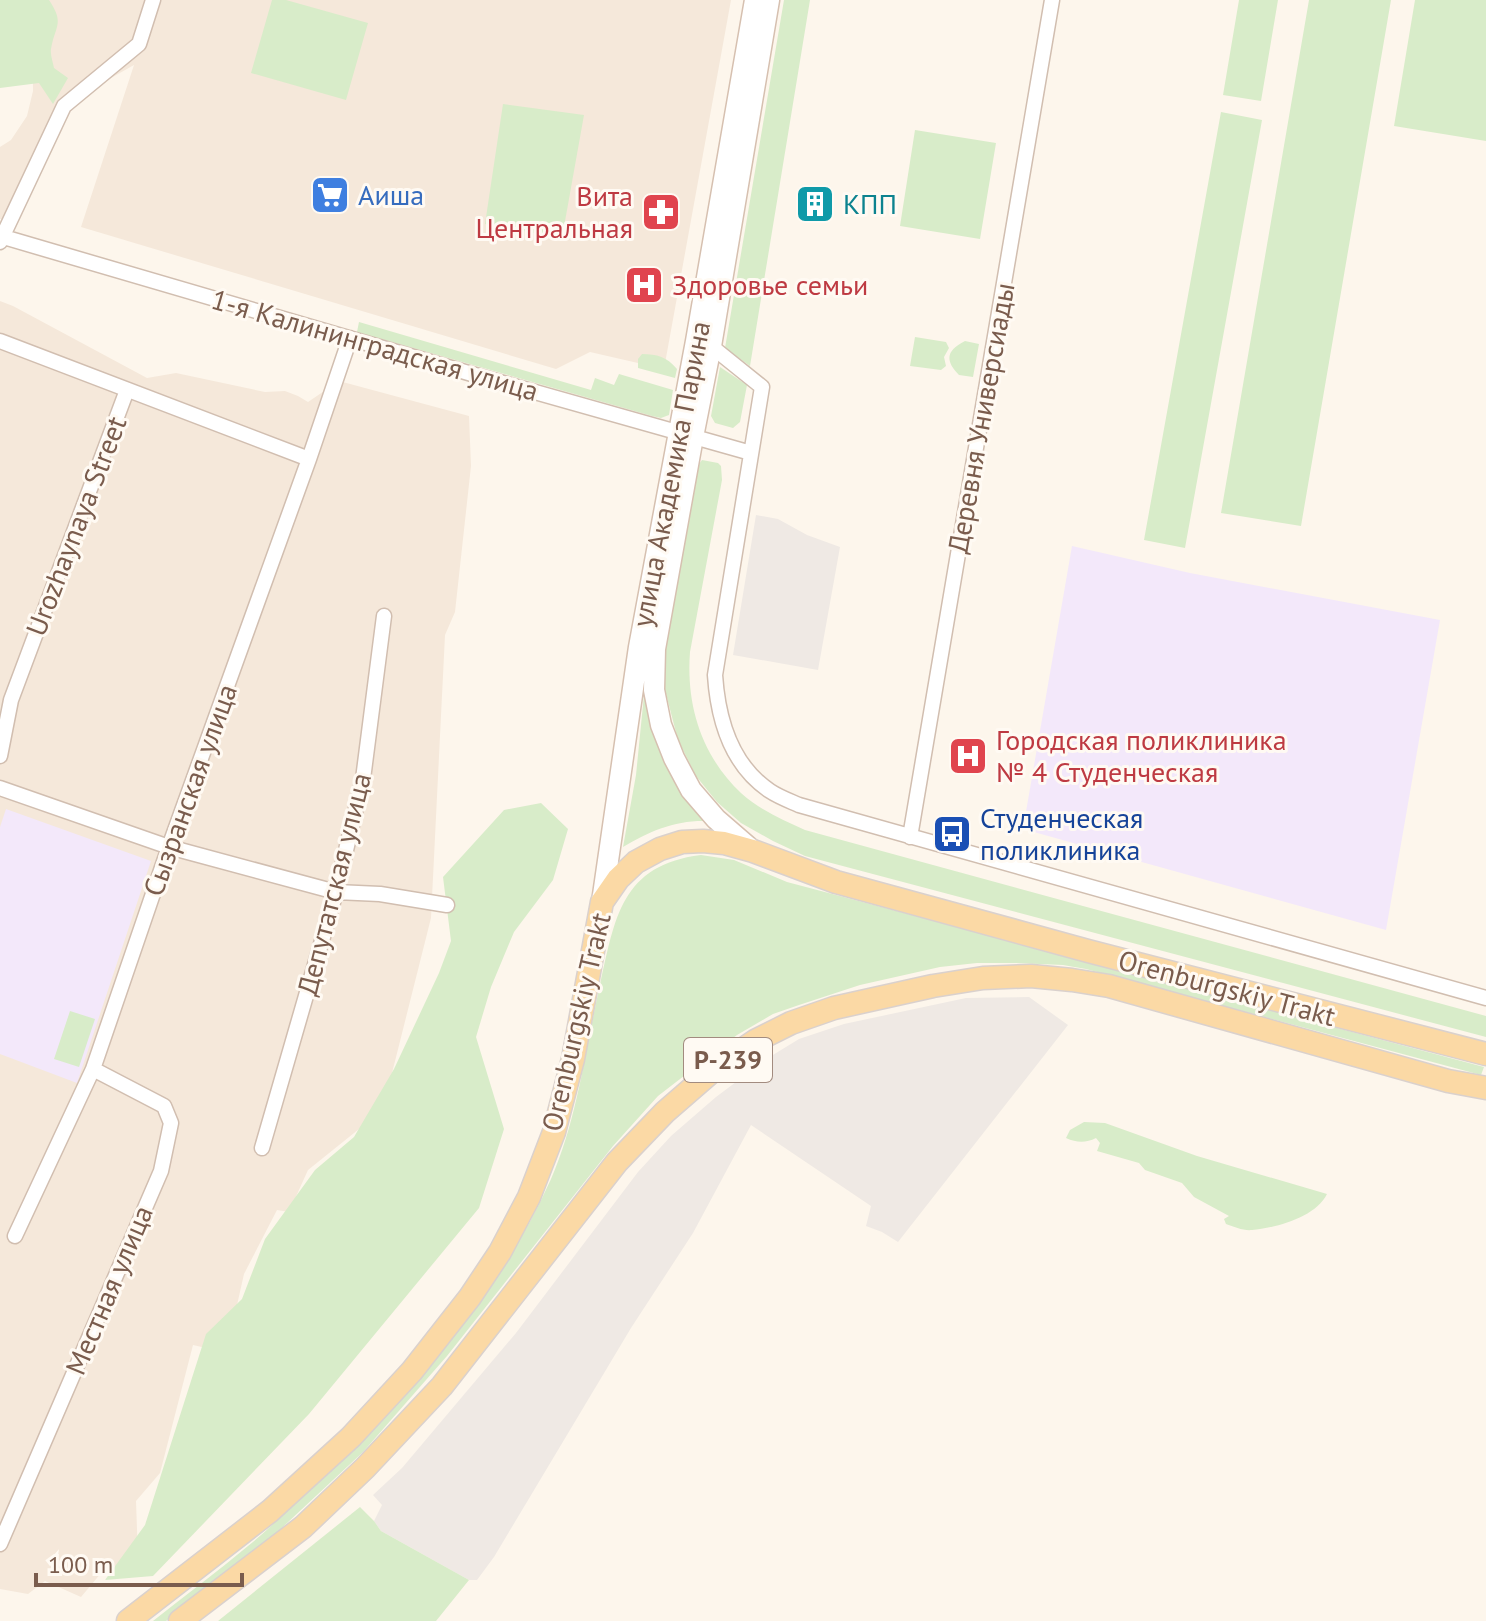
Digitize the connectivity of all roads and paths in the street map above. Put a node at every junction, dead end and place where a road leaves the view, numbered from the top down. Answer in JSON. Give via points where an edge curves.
{"nodes":[{"id":1,"x":153,"y":0,"type":"edge"},
{"id":2,"x":755,"y":0,"type":"edge"},
{"id":3,"x":769,"y":0,"type":"edge"},
{"id":4,"x":1052,"y":0,"type":"edge"},
{"id":5,"x":1,"y":238,"type":"edge"},
{"id":6,"x":350,"y":338,"type":"junction"},
{"id":7,"x":0,"y":341,"type":"edge"},
{"id":8,"x":711,"y":346,"type":"junction"},
{"id":9,"x":127,"y":390,"type":"junction"},
{"id":10,"x":685,"y":435,"type":"junction"},
{"id":11,"x":751,"y":453,"type":"junction"},
{"id":12,"x":309,"y":459,"type":"junction"},
{"id":13,"x":384,"y":616,"type":"dead end"},
{"id":14,"x":0,"y":756,"type":"edge"},
{"id":15,"x":0,"y":788,"type":"edge"},
{"id":16,"x":910,"y":837,"type":"junction"},
{"id":17,"x":169,"y":847,"type":"junction"},
{"id":18,"x":753,"y":851,"type":"junction"},
{"id":19,"x":336,"y":892,"type":"junction"},
{"id":20,"x":602,"y":902,"type":"junction"},
{"id":21,"x":447,"y":905,"type":"dead end"},
{"id":22,"x":1486,"y":998,"type":"edge"},
{"id":23,"x":1486,"y":1054,"type":"edge"},
{"id":24,"x":93,"y":1069,"type":"junction"},
{"id":25,"x":1486,"y":1088,"type":"edge"},
{"id":26,"x":262,"y":1148,"type":"dead end"},
{"id":27,"x":15,"y":1236,"type":"dead end"},
{"id":28,"x":0,"y":1544,"type":"edge"},
{"id":29,"x":128,"y":1621,"type":"edge"},
{"id":30,"x":180,"y":1621,"type":"edge"}],
"edges":[{"from":1,"to":5,"type":"street","via":[[139,44],[64,106]]},
{"from":2,"to":10,"type":"main road","name":"улица Академика Парина","via":[[696,341]]},
{"from":3,"to":8,"type":"main road","name":"улица Академика Парина"},
{"from":4,"to":16,"type":"street","name":"Деревня Универсиады"},
{"from":5,"to":6,"type":"street","name":"1-я Калининградская улица"},
{"from":6,"to":10,"type":"street","name":"1-я Калининградская улица"},
{"from":6,"to":12,"type":"street","name":"Сызранская улица"},
{"from":7,"to":9,"type":"street"},
{"from":8,"to":10,"type":"main road","name":"улица Академика Парина"},
{"from":8,"to":11,"type":"street","via":[[762,387]]},
{"from":9,"to":12,"type":"street"},
{"from":9,"to":14,"type":"street","name":"Urozhaynaya Street","via":[[11,700]]},
{"from":10,"to":11,"type":"street","name":"1-я Калининградская улица"},
{"from":10,"to":18,"type":"main road","name":"улица Академика Парина","via":[[654,690],[669,747],[691,790]]},
{"from":10,"to":20,"type":"main road","name":"улица Академика Парина","via":[[639,647]]},
{"from":11,"to":16,"type":"street","via":[[715,675],[722,724],[745,769],[770,791],[799,805]]},
{"from":12,"to":17,"type":"street","name":"Сызранская улица"},
{"from":13,"to":19,"type":"street","name":"Депутатская улица","via":[[363,779]]},
{"from":15,"to":17,"type":"street"},
{"from":16,"to":22,"type":"street"},
{"from":17,"to":19,"type":"street"},
{"from":17,"to":24,"type":"street","name":"Сызранская улица"},
{"from":18,"to":20,"type":"main road","name":"Orenburgskiy Trakt","via":[[703,841],[660,849],[636,862]]},
{"from":18,"to":23,"type":"main road","name":"Orenburgskiy Trakt","via":[[836,882],[1103,956]]},
{"from":19,"to":21,"type":"street"},
{"from":19,"to":26,"type":"street","name":"Депутатская улица"},
{"from":20,"to":29,"type":"main road","name":"Orenburgskiy Trakt","via":[[554,1132],[500,1252],[412,1371],[351,1437],[270,1511]]},
{"from":24,"to":27,"type":"street","name":"Сызранская улица"},
{"from":24,"to":28,"type":"street","name":"Местная улица","via":[[164,1106],[171,1123],[161,1171]]},
{"from":25,"to":30,"type":"main road","name":"Orenburgskiy Trakt","number":"Р-239","via":[[1109,986],[1031,976],[933,986],[791,1023],[718,1066],[665,1112],[617,1162],[442,1386],[365,1468],[303,1527]]}]}
